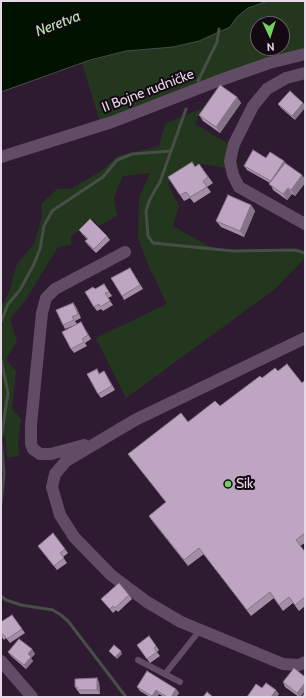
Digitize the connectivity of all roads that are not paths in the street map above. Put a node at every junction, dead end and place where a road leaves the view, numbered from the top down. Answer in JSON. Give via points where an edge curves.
{"nodes":[{"id":1,"x":305,"y":54,"type":"edge"},
{"id":2,"x":305,"y":73,"type":"edge"},
{"id":3,"x":1,"y":156,"type":"edge"},
{"id":4,"x":305,"y":224,"type":"edge"},
{"id":5,"x":126,"y":252,"type":"dead end"},
{"id":6,"x":305,"y":338,"type":"edge"},
{"id":7,"x":90,"y":446,"type":"junction"},
{"id":8,"x":200,"y":630,"type":"junction"},
{"id":9,"x":138,"y":660,"type":"dead end"},
{"id":10,"x":1,"y":661,"type":"edge"},
{"id":11,"x":305,"y":662,"type":"edge"},
{"id":12,"x":165,"y":674,"type":"junction"},
{"id":13,"x":180,"y":682,"type":"dead end"},
{"id":14,"x":32,"y":697,"type":"edge"}],
"edges":[{"from":1,"to":3,"type":"street","name":"II Bojne rudničke","via":[[269,63],[215,82],[112,122]]},
{"from":2,"to":4,"type":"street","via":[[286,78],[267,89],[253,106],[234,144],[230,161],[239,187]]},
{"from":5,"to":7,"type":"street","via":[[55,289],[46,298],[42,313],[30,425],[31,444],[40,454],[51,454],[80,445]]},
{"from":6,"to":7,"type":"street","via":[[135,420]]},
{"from":7,"to":8,"type":"street","via":[[66,461],[55,474],[52,487],[60,515],[74,537],[111,575],[147,602]]},
{"from":8,"to":11,"type":"street","via":[[283,664],[299,665]]},
{"from":8,"to":12,"type":"lane"},
{"from":9,"to":12,"type":"lane"},
{"from":10,"to":14,"type":"street"},
{"from":12,"to":13,"type":"lane"}]}
